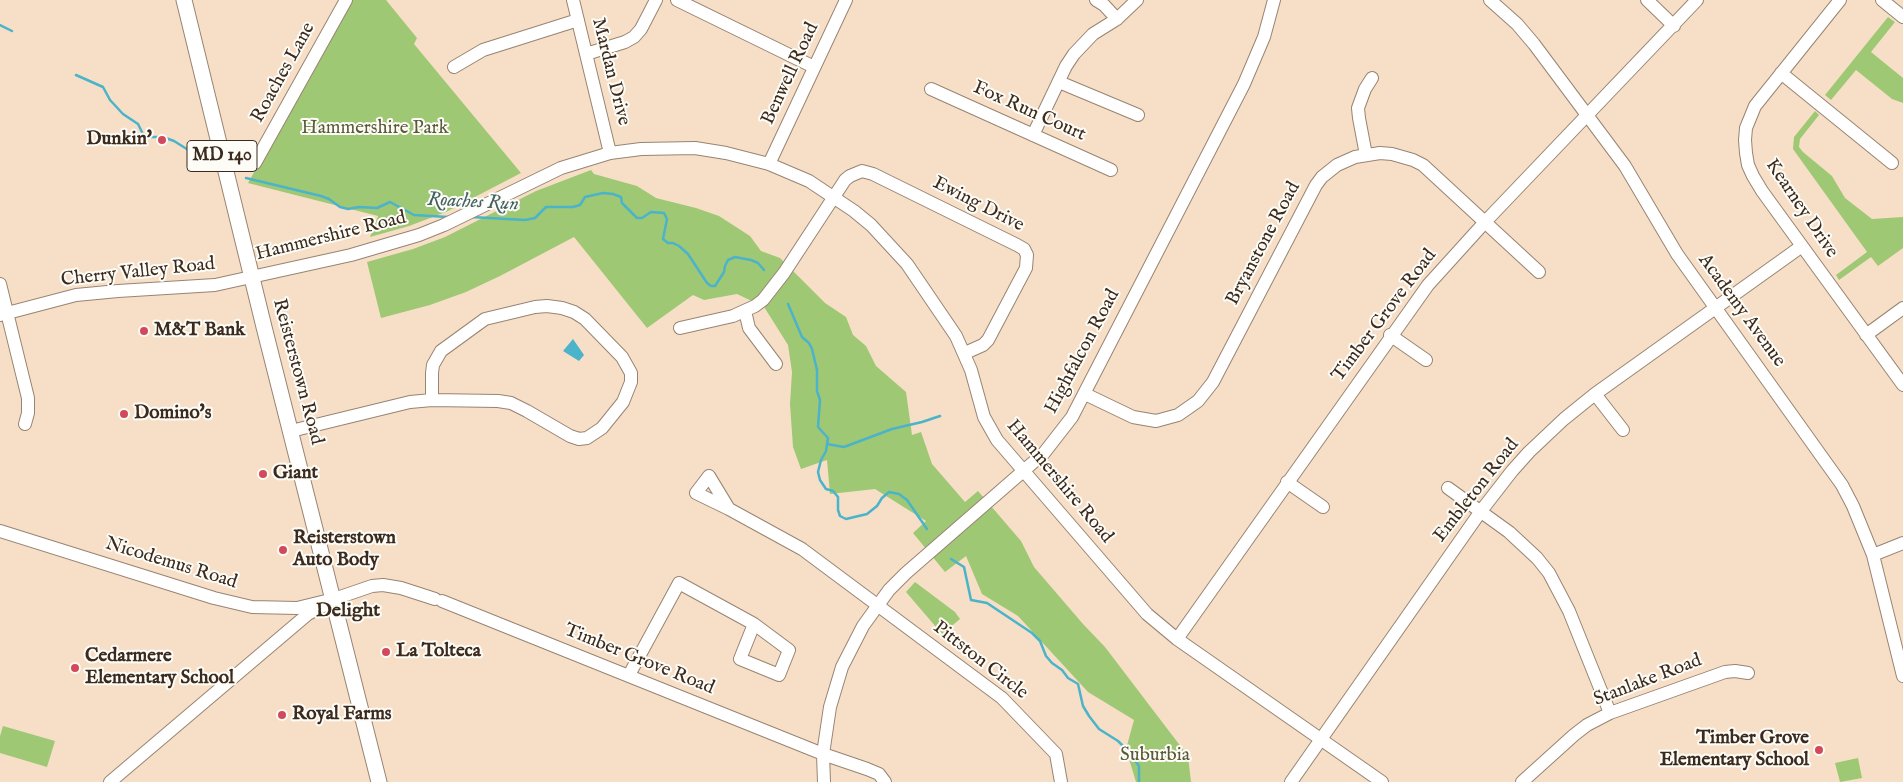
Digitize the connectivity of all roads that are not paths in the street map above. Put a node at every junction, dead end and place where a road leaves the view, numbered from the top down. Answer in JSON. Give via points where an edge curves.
{"nodes":[{"id":1,"x":184,"y":0,"type":"edge"},
{"id":2,"x":346,"y":0,"type":"edge"},
{"id":3,"x":573,"y":0,"type":"edge"},
{"id":4,"x":656,"y":0,"type":"edge"},
{"id":5,"x":677,"y":0,"type":"edge"},
{"id":6,"x":846,"y":0,"type":"edge"},
{"id":7,"x":1096,"y":0,"type":"edge"},
{"id":8,"x":1137,"y":0,"type":"edge"},
{"id":9,"x":1274,"y":0,"type":"edge"},
{"id":10,"x":1490,"y":0,"type":"edge"},
{"id":11,"x":1647,"y":0,"type":"edge"},
{"id":12,"x":1697,"y":0,"type":"edge"},
{"id":13,"x":1840,"y":0,"type":"edge"},
{"id":14,"x":1882,"y":0,"type":"edge"},
{"id":15,"x":1903,"y":17,"type":"edge"},
{"id":16,"x":1117,"y":19,"type":"junction"},
{"id":17,"x":578,"y":20,"type":"junction"},
{"id":18,"x":1674,"y":26,"type":"junction"},
{"id":19,"x":586,"y":54,"type":"junction"},
{"id":20,"x":454,"y":67,"type":"dead end"},
{"id":21,"x":814,"y":67,"type":"junction"},
{"id":22,"x":1781,"y":73,"type":"junction"},
{"id":23,"x":1372,"y":78,"type":"dead end"},
{"id":24,"x":1059,"y":82,"type":"junction"},
{"id":25,"x":931,"y":89,"type":"dead end"},
{"id":26,"x":1138,"y":115,"type":"dead end"},
{"id":27,"x":1588,"y":116,"type":"junction"},
{"id":28,"x":1033,"y":135,"type":"junction"},
{"id":29,"x":610,"y":153,"type":"junction"},
{"id":30,"x":1366,"y":155,"type":"junction"},
{"id":31,"x":1892,"y":162,"type":"dead end"},
{"id":32,"x":255,"y":163,"type":"dead end"},
{"id":33,"x":769,"y":164,"type":"junction"},
{"id":34,"x":1111,"y":170,"type":"dead end"},
{"id":35,"x":834,"y":196,"type":"junction"},
{"id":36,"x":1485,"y":222,"type":"junction"},
{"id":37,"x":1802,"y":246,"type":"junction"},
{"id":38,"x":1539,"y":272,"type":"dead end"},
{"id":39,"x":252,"y":277,"type":"junction"},
{"id":40,"x":0,"y":284,"type":"edge"},
{"id":41,"x":1715,"y":307,"type":"junction"},
{"id":42,"x":1903,"y":308,"type":"edge"},
{"id":43,"x":745,"y":311,"type":"junction"},
{"id":44,"x":4,"y":314,"type":"edge"},
{"id":45,"x":680,"y":328,"type":"dead end"},
{"id":46,"x":1866,"y":335,"type":"junction"},
{"id":47,"x":1390,"y":336,"type":"junction"},
{"id":48,"x":965,"y":353,"type":"junction"},
{"id":49,"x":1426,"y":360,"type":"dead end"},
{"id":50,"x":776,"y":364,"type":"dead end"},
{"id":51,"x":1903,"y":385,"type":"edge"},
{"id":52,"x":1085,"y":394,"type":"junction"},
{"id":53,"x":1595,"y":394,"type":"junction"},
{"id":54,"x":432,"y":400,"type":"junction"},
{"id":55,"x":25,"y":424,"type":"dead end"},
{"id":56,"x":1623,"y":430,"type":"dead end"},
{"id":57,"x":291,"y":432,"type":"junction"},
{"id":58,"x":1023,"y":472,"type":"junction"},
{"id":59,"x":1287,"y":482,"type":"junction"},
{"id":60,"x":1448,"y":488,"type":"dead end"},
{"id":61,"x":1323,"y":506,"type":"dead end"},
{"id":62,"x":729,"y":508,"type":"dead end"},
{"id":63,"x":1481,"y":511,"type":"junction"},
{"id":64,"x":0,"y":530,"type":"edge"},
{"id":65,"x":1903,"y":542,"type":"edge"},
{"id":66,"x":1873,"y":555,"type":"junction"},
{"id":67,"x":334,"y":599,"type":"junction"},
{"id":68,"x":877,"y":606,"type":"junction"},
{"id":69,"x":754,"y":624,"type":"dead end"},
{"id":70,"x":1177,"y":639,"type":"junction"},
{"id":71,"x":1748,"y":673,"type":"dead end"},
{"id":72,"x":629,"y":675,"type":"junction"},
{"id":73,"x":1903,"y":676,"type":"edge"},
{"id":74,"x":1610,"y":713,"type":"junction"},
{"id":75,"x":1321,"y":739,"type":"junction"},
{"id":76,"x":823,"y":754,"type":"junction"},
{"id":77,"x":110,"y":782,"type":"edge"},
{"id":78,"x":379,"y":782,"type":"edge"},
{"id":79,"x":824,"y":782,"type":"edge"},
{"id":80,"x":885,"y":782,"type":"edge"},
{"id":81,"x":1061,"y":782,"type":"edge"},
{"id":82,"x":1290,"y":782,"type":"edge"},
{"id":83,"x":1382,"y":782,"type":"edge"},
{"id":84,"x":1522,"y":782,"type":"edge"}],
"edges":[{"from":1,"to":39,"type":"main road","name":"Reisterstown Road","number":"MD 140"},
{"from":2,"to":32,"type":"street","name":"Roaches Lane"},
{"from":3,"to":17,"type":"street","name":"Mardan Drive"},
{"from":4,"to":19,"type":"street","via":[[634,37]]},
{"from":5,"to":21,"type":"street"},
{"from":6,"to":21,"type":"street","name":"Benwell Road"},
{"from":7,"to":16,"type":"street"},
{"from":8,"to":16,"type":"street"},
{"from":9,"to":52,"type":"street","name":"Highfalcon Road","via":[[1264,37],[1248,76]]},
{"from":10,"to":27,"type":"street","name":"Academy Avenue","via":[[1517,24]]},
{"from":11,"to":18,"type":"street"},
{"from":12,"to":18,"type":"street","name":"Timber Grove Road"},
{"from":13,"to":22,"type":"street","name":"Kearney Drive"},
{"from":14,"to":15,"type":"street"},
{"from":16,"to":24,"type":"street","via":[[1083,43]]},
{"from":17,"to":19,"type":"street","name":"Mardan Drive"},
{"from":17,"to":20,"type":"street","via":[[483,50]]},
{"from":18,"to":27,"type":"street","name":"Timber Grove Road"},
{"from":19,"to":29,"type":"street","name":"Mardan Drive"},
{"from":21,"to":33,"type":"street","name":"Benwell Road"},
{"from":22,"to":31,"type":"street"},
{"from":22,"to":37,"type":"street","name":"Kearney Drive","via":[[1750,117],[1746,153],[1753,176]]},
{"from":23,"to":30,"type":"street","via":[[1364,89],[1358,108]]},
{"from":24,"to":26,"type":"street"},
{"from":24,"to":28,"type":"street"},
{"from":25,"to":28,"type":"street","name":"Fox Run Court"},
{"from":27,"to":36,"type":"street","name":"Timber Grove Road"},
{"from":27,"to":41,"type":"street","name":"Academy Avenue","via":[[1629,172],[1677,254]]},
{"from":28,"to":34,"type":"street","name":"Fox Run Court"},
{"from":29,"to":33,"type":"street","name":"Hammershire Road","via":[[695,148],[726,152]]},
{"from":29,"to":39,"type":"street","name":"Hammershire Road","via":[[561,168],[418,235],[351,255]]},
{"from":30,"to":36,"type":"street","name":"Bryanstone Road","via":[[1392,154],[1422,165]]},
{"from":30,"to":52,"type":"street","name":"Bryanstone Road","via":[[1337,165],[1316,185],[1213,382],[1198,401],[1178,415],[1156,421],[1132,417]]},
{"from":33,"to":35,"type":"street","name":"Hammershire Road"},
{"from":35,"to":43,"type":"street","via":[[776,284],[763,300]]},
{"from":35,"to":48,"type":"street","name":"Hammershire Road","via":[[871,225],[907,264],[945,317]]},
{"from":35,"to":48,"type":"street","name":"Ewing Drive","via":[[850,176],[867,171],[1024,249],[1028,255],[1026,268],[988,340]]},
{"from":36,"to":38,"type":"street","name":"Bryanstone Road"},
{"from":36,"to":47,"type":"street","name":"Timber Grove Road","via":[[1428,285]]},
{"from":37,"to":41,"type":"street","name":"Embleton Road"},
{"from":37,"to":46,"type":"street","name":"Kearney Drive"},
{"from":39,"to":44,"type":"street","name":"Cherry Valley Road","via":[[215,285],[76,295]]},
{"from":39,"to":57,"type":"main road","name":"Reisterstown Road","number":"MD 140"},
{"from":40,"to":44,"type":"street"},
{"from":41,"to":53,"type":"street","name":"Embleton Road"},
{"from":41,"to":66,"type":"street","name":"Academy Avenue","via":[[1842,485]]},
{"from":42,"to":46,"type":"street"},
{"from":43,"to":45,"type":"street"},
{"from":43,"to":50,"type":"street","via":[[750,328]]},
{"from":44,"to":55,"type":"street","via":[[28,398]]},
{"from":46,"to":51,"type":"street","name":"Kearney Drive"},
{"from":47,"to":49,"type":"street"},
{"from":47,"to":59,"type":"street","name":"Timber Grove Road"},
{"from":48,"to":58,"type":"street","name":"Hammershire Road","via":[[984,417],[997,440]]},
{"from":52,"to":58,"type":"street","name":"Highfalcon Road","via":[[1058,436]]},
{"from":53,"to":56,"type":"street"},
{"from":53,"to":63,"type":"street","name":"Embleton Road","via":[[1529,452]]},
{"from":54,"to":54,"type":"street","via":[[498,400],[570,436],[587,438],[602,428],[623,402],[631,373],[622,357],[574,312],[536,307],[485,319],[441,351],[432,373]]},
{"from":54,"to":57,"type":"street","via":[[391,406]]},
{"from":57,"to":67,"type":"main road","name":"Reisterstown Road","number":"MD 140"},
{"from":58,"to":68,"type":"street","name":"Highfalcon Road","via":[[906,573]]},
{"from":58,"to":70,"type":"street","name":"Hammershire Road","via":[[1135,601]]},
{"from":59,"to":61,"type":"street"},
{"from":59,"to":70,"type":"street","name":"Timber Grove Road"},
{"from":60,"to":63,"type":"street"},
{"from":62,"to":68,"type":"street","name":"Pittston Circle","via":[[802,550]]},
{"from":63,"to":74,"type":"street","via":[[1522,543],[1549,573],[1569,610]]},
{"from":63,"to":75,"type":"street","name":"Embleton Road"},
{"from":64,"to":67,"type":"street","name":"Nicodemus Road","via":[[234,604],[296,608]]},
{"from":65,"to":66,"type":"street"},
{"from":66,"to":73,"type":"street","name":"Academy Avenue"},
{"from":67,"to":72,"type":"street","name":"Timber Grove Road","via":[[372,586],[401,588]]},
{"from":67,"to":77,"type":"street","via":[[308,614]]},
{"from":67,"to":78,"type":"main road","name":"Reisterstown Road","number":"MD 140"},
{"from":68,"to":76,"type":"street","name":"Highfalcon Road","via":[[842,667],[830,707]]},
{"from":68,"to":81,"type":"street","name":"Pittston Circle","via":[[1015,710],[1056,754]]},
{"from":69,"to":72,"type":"street","via":[[679,583]]},
{"from":70,"to":75,"type":"street","name":"Hammershire Road"},
{"from":71,"to":74,"type":"street","name":"Stanlake Road","via":[[1725,672]]},
{"from":72,"to":76,"type":"street","name":"Timber Grove Road"},
{"from":74,"to":84,"type":"street","name":"Stanlake Road","via":[[1574,735]]},
{"from":75,"to":82,"type":"street","name":"Embleton Road"},
{"from":75,"to":83,"type":"street","name":"Hammershire Road"},
{"from":76,"to":79,"type":"street","name":"Highfalcon Road"},
{"from":76,"to":80,"type":"street","via":[[879,774]]}]}
